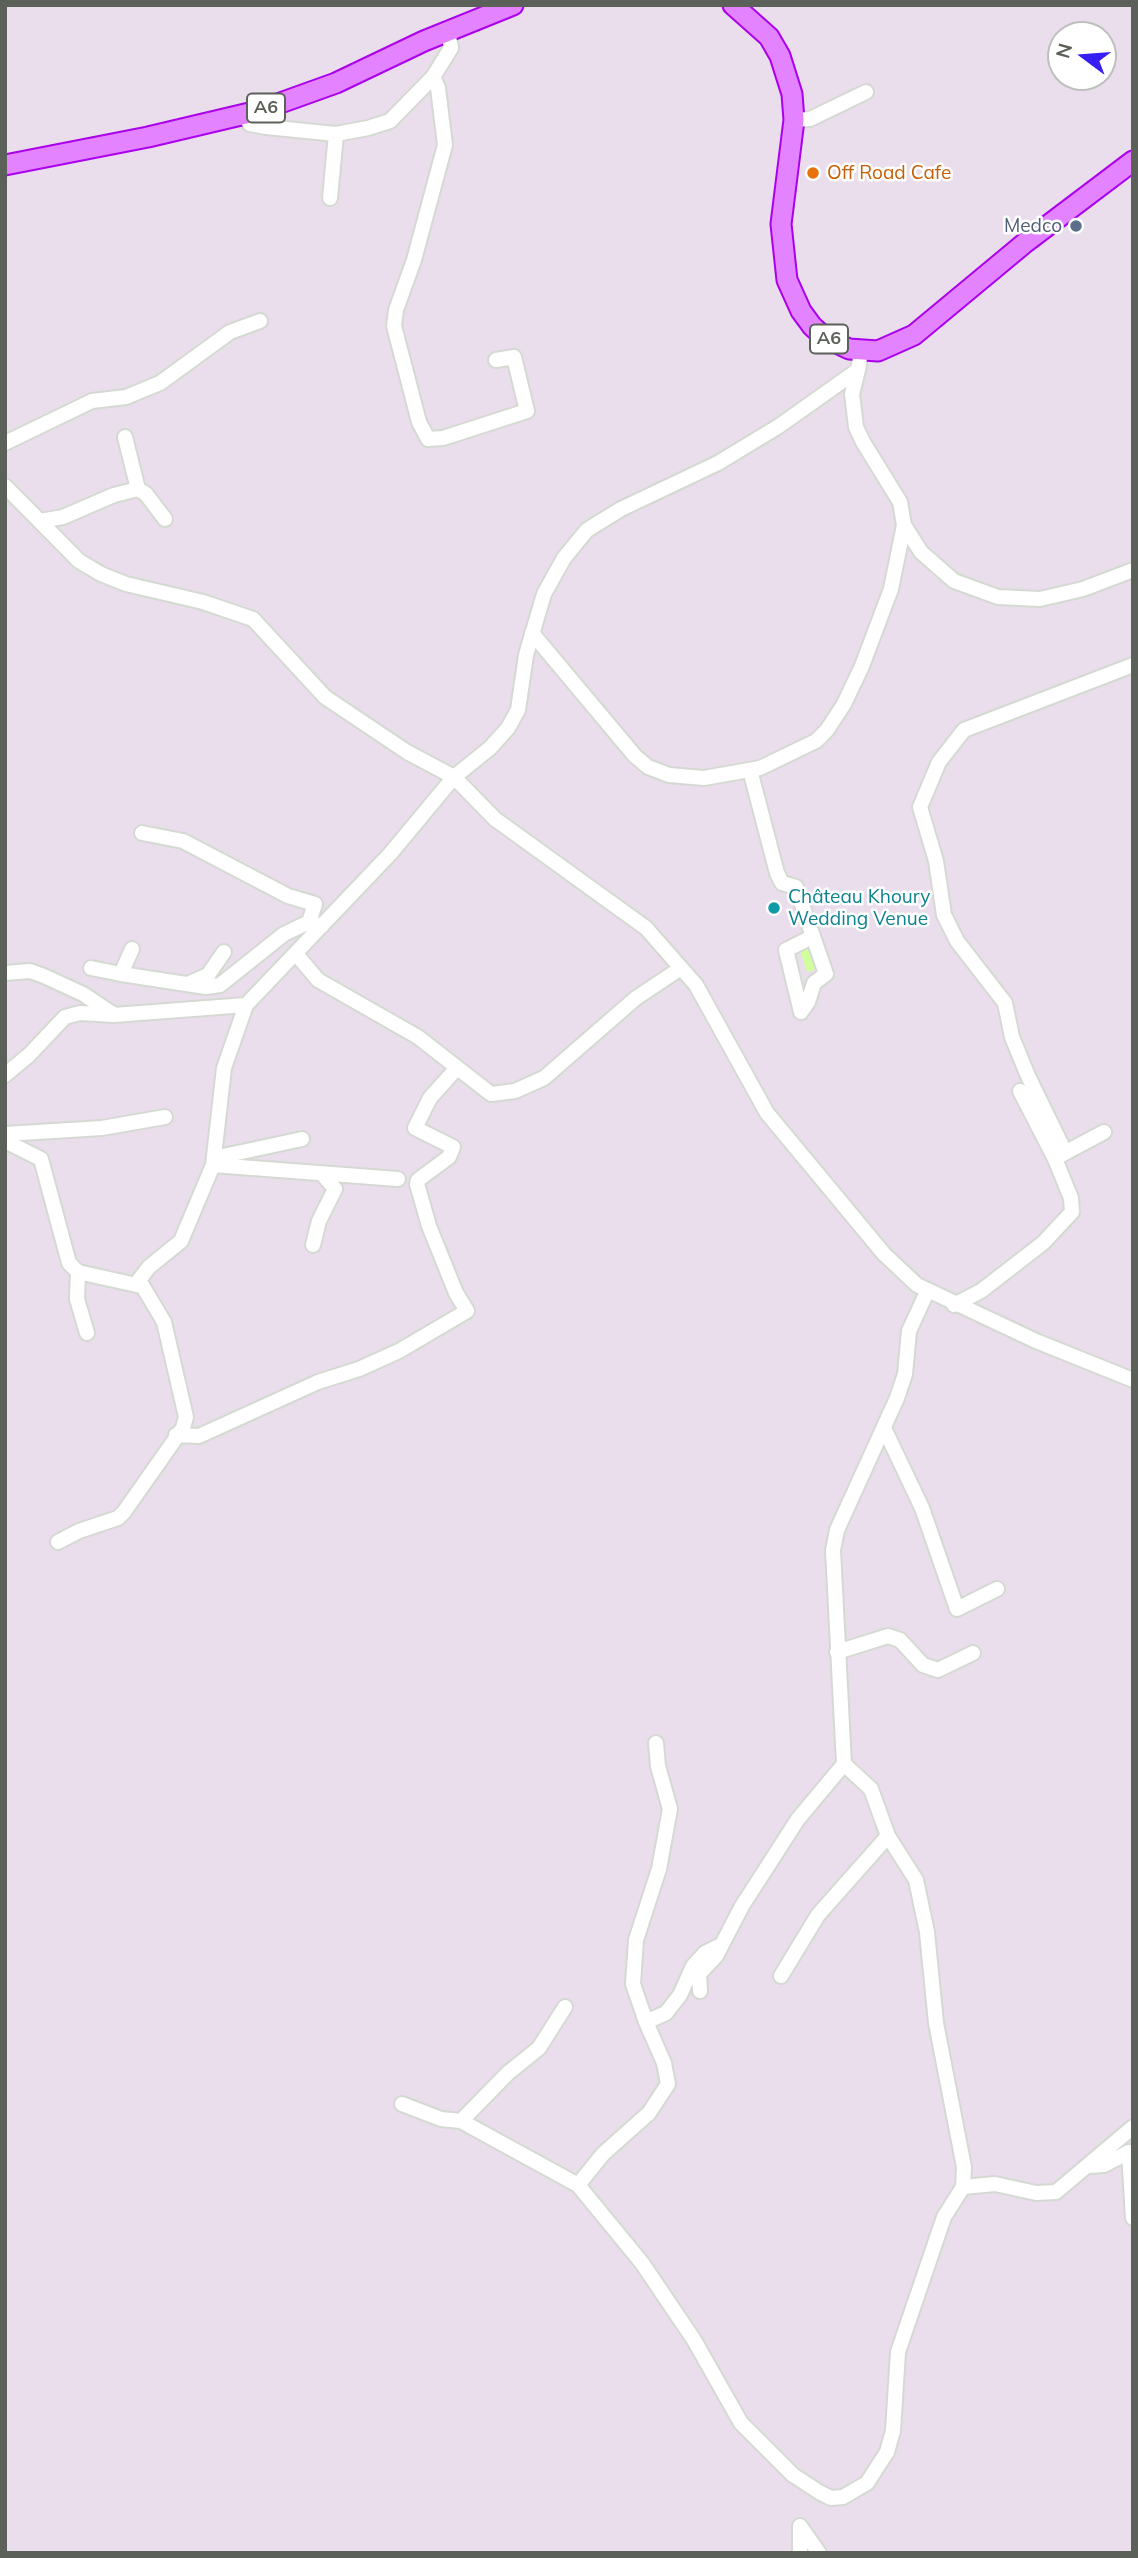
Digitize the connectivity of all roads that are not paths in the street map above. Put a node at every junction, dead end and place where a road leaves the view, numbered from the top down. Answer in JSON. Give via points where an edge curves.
{"nodes":[{"id":1,"x":513,"y":5,"type":"edge"},
{"id":2,"x":733,"y":5,"type":"edge"},
{"id":3,"x":448,"y":32,"type":"junction"},
{"id":4,"x":433,"y":77,"type":"junction"},
{"id":5,"x":866,"y":92,"type":"dead end"},
{"id":6,"x":244,"y":116,"type":"junction"},
{"id":7,"x":794,"y":120,"type":"junction"},
{"id":8,"x":336,"y":134,"type":"junction"},
{"id":9,"x":5,"y":165,"type":"edge"},
{"id":10,"x":1131,"y":168,"type":"edge"},
{"id":11,"x":330,"y":198,"type":"dead end"},
{"id":12,"x":260,"y":321,"type":"dead end"},
{"id":13,"x":496,"y":360,"type":"dead end"},
{"id":14,"x":860,"y":361,"type":"junction"},
{"id":15,"x":125,"y":437,"type":"dead end"},
{"id":16,"x":5,"y":443,"type":"edge"},
{"id":17,"x":5,"y":486,"type":"edge"},
{"id":18,"x":138,"y":489,"type":"junction"},
{"id":19,"x":165,"y":519,"type":"dead end"},
{"id":20,"x":40,"y":522,"type":"junction"},
{"id":21,"x":904,"y":525,"type":"junction"},
{"id":22,"x":1133,"y":570,"type":"edge"},
{"id":23,"x":533,"y":633,"type":"junction"},
{"id":24,"x":1133,"y":665,"type":"edge"},
{"id":25,"x":773,"y":763,"type":"junction"},
{"id":26,"x":750,"y":770,"type":"junction"},
{"id":27,"x":454,"y":777,"type":"junction"},
{"id":28,"x":142,"y":833,"type":"dead end"},
{"id":29,"x":782,"y":860,"type":"dead end"},
{"id":30,"x":316,"y":924,"type":"junction"},
{"id":31,"x":812,"y":937,"type":"junction"},
{"id":32,"x":132,"y":949,"type":"dead end"},
{"id":33,"x":225,"y":951,"type":"dead end"},
{"id":34,"x":296,"y":954,"type":"junction"},
{"id":35,"x":91,"y":968,"type":"dead end"},
{"id":36,"x":681,"y":968,"type":"junction"},
{"id":37,"x":5,"y":973,"type":"edge"},
{"id":38,"x":121,"y":974,"type":"junction"},
{"id":39,"x":190,"y":985,"type":"junction"},
{"id":40,"x":246,"y":1005,"type":"junction"},
{"id":41,"x":114,"y":1015,"type":"junction"},
{"id":42,"x":457,"y":1068,"type":"junction"},
{"id":43,"x":5,"y":1075,"type":"edge"},
{"id":44,"x":1020,"y":1091,"type":"dead end"},
{"id":45,"x":165,"y":1117,"type":"dead end"},
{"id":46,"x":1104,"y":1132,"type":"dead end"},
{"id":47,"x":5,"y":1134,"type":"edge"},
{"id":48,"x":302,"y":1139,"type":"dead end"},
{"id":49,"x":5,"y":1141,"type":"edge"},
{"id":50,"x":1060,"y":1156,"type":"junction"},
{"id":51,"x":214,"y":1162,"type":"junction"},
{"id":52,"x":324,"y":1176,"type":"junction"},
{"id":53,"x":398,"y":1179,"type":"dead end"},
{"id":54,"x":313,"y":1245,"type":"dead end"},
{"id":55,"x":78,"y":1272,"type":"junction"},
{"id":56,"x":141,"y":1286,"type":"junction"},
{"id":57,"x":927,"y":1292,"type":"junction"},
{"id":58,"x":954,"y":1305,"type":"junction"},
{"id":59,"x":87,"y":1333,"type":"dead end"},
{"id":60,"x":1133,"y":1380,"type":"edge"},
{"id":61,"x":884,"y":1428,"type":"junction"},
{"id":62,"x":177,"y":1435,"type":"junction"},
{"id":63,"x":58,"y":1542,"type":"dead end"},
{"id":64,"x":997,"y":1589,"type":"dead end"},
{"id":65,"x":837,"y":1652,"type":"junction"},
{"id":66,"x":973,"y":1653,"type":"dead end"},
{"id":67,"x":656,"y":1743,"type":"dead end"},
{"id":68,"x":844,"y":1764,"type":"junction"},
{"id":69,"x":888,"y":1836,"type":"junction"},
{"id":70,"x":721,"y":1945,"type":"junction"},
{"id":71,"x":781,"y":1976,"type":"dead end"},
{"id":72,"x":700,"y":1991,"type":"dead end"},
{"id":73,"x":565,"y":2007,"type":"dead end"},
{"id":74,"x":646,"y":2022,"type":"junction"},
{"id":75,"x":402,"y":2104,"type":"dead end"},
{"id":76,"x":461,"y":2121,"type":"junction"},
{"id":77,"x":1133,"y":2127,"type":"edge"},
{"id":78,"x":1089,"y":2166,"type":"junction"},
{"id":79,"x":578,"y":2185,"type":"junction"},
{"id":80,"x":963,"y":2187,"type":"junction"},
{"id":81,"x":1133,"y":2218,"type":"edge"},
{"id":82,"x":800,"y":2553,"type":"edge"},
{"id":83,"x":818,"y":2553,"type":"edge"}],
"edges":[{"from":1,"to":3,"type":"highway","number":"A6"},
{"from":2,"to":7,"type":"highway","number":"A6","via":[[754,21],[780,56],[792,94]]},
{"from":3,"to":4,"type":"street","via":[[451,48]]},
{"from":3,"to":6,"type":"highway","number":"A6","via":[[336,83]]},
{"from":4,"to":8,"type":"street","via":[[390,121]]},
{"from":4,"to":13,"type":"street","via":[[445,145],[394,326],[428,439],[527,411],[514,357]]},
{"from":5,"to":7,"type":"street","via":[[810,118]]},
{"from":6,"to":8,"type":"street","via":[[250,124]]},
{"from":6,"to":9,"type":"highway","number":"A6"},
{"from":7,"to":14,"type":"highway","number":"A6","via":[[781,224],[787,280],[812,326]]},
{"from":8,"to":11,"type":"street"},
{"from":10,"to":14,"type":"highway","number":"A6","via":[[1026,242],[914,335]]},
{"from":12,"to":16,"type":"street","via":[[230,332],[160,383],[126,397],[92,401]]},
{"from":14,"to":21,"type":"street","via":[[852,394],[856,427],[900,502]]},
{"from":14,"to":23,"type":"street","via":[[779,426],[587,530],[554,575]]},
{"from":15,"to":18,"type":"street"},
{"from":17,"to":20,"type":"street"},
{"from":18,"to":19,"type":"street"},
{"from":18,"to":20,"type":"street"},
{"from":20,"to":27,"type":"street","via":[[79,561],[101,574],[253,619],[326,697],[397,746]]},
{"from":21,"to":22,"type":"street","via":[[921,552],[954,581],[1005,598],[1058,596]]},
{"from":21,"to":25,"type":"street","via":[[891,589],[844,704],[816,741]]},
{"from":23,"to":26,"type":"street","via":[[648,767],[695,778]]},
{"from":23,"to":27,"type":"street","via":[[518,710],[490,748]]},
{"from":24,"to":50,"type":"street","via":[[964,730],[939,762],[920,807],[936,861],[944,915],[957,941],[1005,1003],[1012,1037]]},
{"from":25,"to":26,"type":"street"},
{"from":25,"to":29,"type":"street","via":[[758,779]]},
{"from":26,"to":31,"type":"street","via":[[777,873],[782,883],[796,887]]},
{"from":27,"to":30,"type":"street","via":[[390,854]]},
{"from":27,"to":36,"type":"street","via":[[495,819],[636,920]]},
{"from":28,"to":30,"type":"street","via":[[183,841],[288,896],[315,904]]},
{"from":30,"to":34,"type":"street"},
{"from":30,"to":39,"type":"street","via":[[284,934],[220,985]]},
{"from":31,"to":31,"type":"street","via":[[827,974],[814,983],[801,1012],[786,950]]},
{"from":32,"to":38,"type":"street"},
{"from":33,"to":39,"type":"street","via":[[208,975]]},
{"from":34,"to":40,"type":"street"},
{"from":34,"to":42,"type":"street","via":[[318,980],[393,1021]]},
{"from":35,"to":38,"type":"street"},
{"from":36,"to":42,"type":"street","via":[[636,998],[544,1078],[525,1088],[491,1094]]},
{"from":36,"to":57,"type":"street","via":[[696,985],[774,1123],[884,1255]]},
{"from":37,"to":41,"type":"street","via":[[30,971],[44,976]]},
{"from":38,"to":39,"type":"street"},
{"from":40,"to":41,"type":"street"},
{"from":40,"to":51,"type":"street","via":[[224,1068]]},
{"from":41,"to":43,"type":"street","via":[[65,1017]]},
{"from":42,"to":62,"type":"street","via":[[430,1098],[415,1128],[453,1147],[449,1157],[417,1184],[429,1226],[467,1311],[399,1351],[199,1436]]},
{"from":44,"to":50,"type":"street"},
{"from":45,"to":47,"type":"street","via":[[72,1131]]},
{"from":46,"to":50,"type":"street"},
{"from":48,"to":51,"type":"street"},
{"from":49,"to":55,"type":"street","via":[[41,1159],[69,1263]]},
{"from":50,"to":58,"type":"street","via":[[1073,1204],[1068,1220],[981,1292]]},
{"from":51,"to":52,"type":"street"},
{"from":51,"to":56,"type":"street","via":[[181,1241],[141,1274]]},
{"from":52,"to":53,"type":"street"},
{"from":52,"to":54,"type":"street","via":[[335,1189]]},
{"from":55,"to":56,"type":"street"},
{"from":55,"to":59,"type":"street","via":[[77,1300]]},
{"from":56,"to":62,"type":"street","via":[[164,1322],[186,1417]]},
{"from":57,"to":58,"type":"street"},
{"from":57,"to":61,"type":"street","via":[[909,1331],[905,1374]]},
{"from":58,"to":60,"type":"street"},
{"from":61,"to":64,"type":"street","via":[[922,1508],[957,1609]]},
{"from":61,"to":65,"type":"street","via":[[834,1540]]},
{"from":62,"to":63,"type":"street","via":[[124,1513]]},
{"from":65,"to":66,"type":"street","via":[[888,1636],[900,1640],[923,1665],[938,1670]]},
{"from":65,"to":68,"type":"street"},
{"from":67,"to":74,"type":"street","via":[[670,1809],[659,1869],[636,1940],[633,1983]]},
{"from":68,"to":69,"type":"street","via":[[871,1789]]},
{"from":68,"to":70,"type":"street","via":[[798,1819]]},
{"from":69,"to":71,"type":"street","via":[[818,1915]]},
{"from":69,"to":80,"type":"street","via":[[916,1881],[927,1932],[938,2034],[964,2166]]},
{"from":70,"to":72,"type":"street","via":[[699,1974]]},
{"from":70,"to":74,"type":"street","via":[[693,1966],[666,2013]]},
{"from":73,"to":76,"type":"street","via":[[539,2048]]},
{"from":74,"to":79,"type":"street","via":[[668,2084],[649,2113],[603,2154]]},
{"from":75,"to":76,"type":"street","via":[[441,2119]]},
{"from":76,"to":79,"type":"street"},
{"from":77,"to":78,"type":"street"},
{"from":78,"to":80,"type":"street","via":[[1051,2194],[995,2184]]},
{"from":78,"to":81,"type":"street","via":[[1104,2165],[1129,2152]]},
{"from":79,"to":80,"type":"street","via":[[642,2263],[694,2340],[741,2423],[793,2476],[831,2498],[852,2494],[867,2483],[887,2452],[893,2431],[898,2351],[944,2217]]},
{"from":82,"to":83,"type":"street","via":[[800,2526]]}]}
